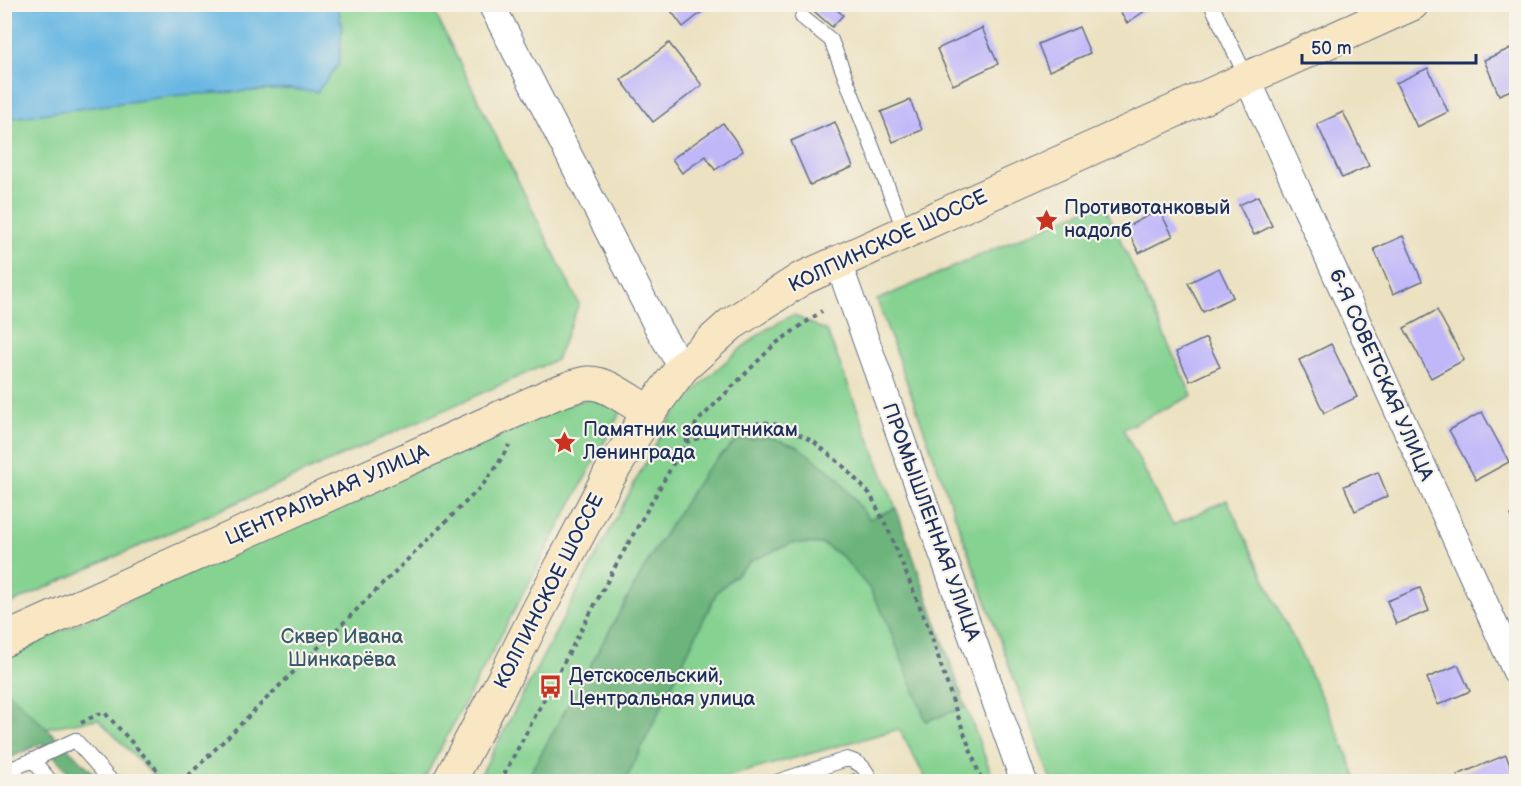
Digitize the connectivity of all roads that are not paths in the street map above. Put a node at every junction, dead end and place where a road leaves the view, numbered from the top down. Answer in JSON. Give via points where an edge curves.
{"nodes":[{"id":1,"x":491,"y":4,"type":"edge"},
{"id":2,"x":1211,"y":4,"type":"edge"},
{"id":3,"x":1412,"y":4,"type":"edge"},
{"id":4,"x":802,"y":17,"type":"dead end"},
{"id":5,"x":1247,"y":78,"type":"junction"},
{"id":6,"x":905,"y":232,"type":"junction"},
{"id":7,"x":838,"y":262,"type":"junction"},
{"id":8,"x":682,"y":368,"type":"junction"},
{"id":9,"x":649,"y":412,"type":"junction"},
{"id":10,"x":4,"y":640,"type":"edge"},
{"id":11,"x":1516,"y":672,"type":"edge"},
{"id":12,"x":33,"y":760,"type":"junction"},
{"id":13,"x":4,"y":772,"type":"edge"},
{"id":14,"x":51,"y":782,"type":"edge"},
{"id":15,"x":112,"y":782,"type":"edge"},
{"id":16,"x":449,"y":782,"type":"edge"},
{"id":17,"x":776,"y":782,"type":"edge"},
{"id":18,"x":871,"y":782,"type":"edge"},
{"id":19,"x":1024,"y":782,"type":"edge"}],
"edges":[{"from":1,"to":8,"type":"street"},
{"from":2,"to":5,"type":"lane"},
{"from":3,"to":5,"type":"main road","name":"КОЛПИНСКОЕ ШОССЕ"},
{"from":4,"to":6,"type":"lane","via":[[831,40]]},
{"from":5,"to":6,"type":"main road","name":"КОЛПИНСКОЕ ШОССЕ"},
{"from":5,"to":11,"type":"street","name":"6-Я СОВЕТСКАЯ УЛИЦА"},
{"from":6,"to":7,"type":"main road","name":"КОЛПИНСКОЕ ШОССЕ"},
{"from":7,"to":8,"type":"main road","name":"КОЛПИНСКОЕ ШОССЕ","via":[[801,279],[731,324]]},
{"from":7,"to":19,"type":"street","name":"ПРОМЫШЛЕННАЯ УЛИЦА"},
{"from":8,"to":9,"type":"main road","name":"КОЛПИНСКОЕ ШОССЕ"},
{"from":9,"to":10,"type":"main road","name":"ЦЕНТРАЛЬНАЯ УЛИЦА","via":[[613,389],[589,383],[555,393]]},
{"from":9,"to":16,"type":"main road","name":"КОЛПИНСКОЕ ШОССЕ","via":[[609,476]]},
{"from":12,"to":13,"type":"lane"},
{"from":12,"to":14,"type":"lane"},
{"from":12,"to":15,"type":"lane","via":[[75,740]]},
{"from":17,"to":18,"type":"lane","via":[[847,759],[859,763]]}]}
